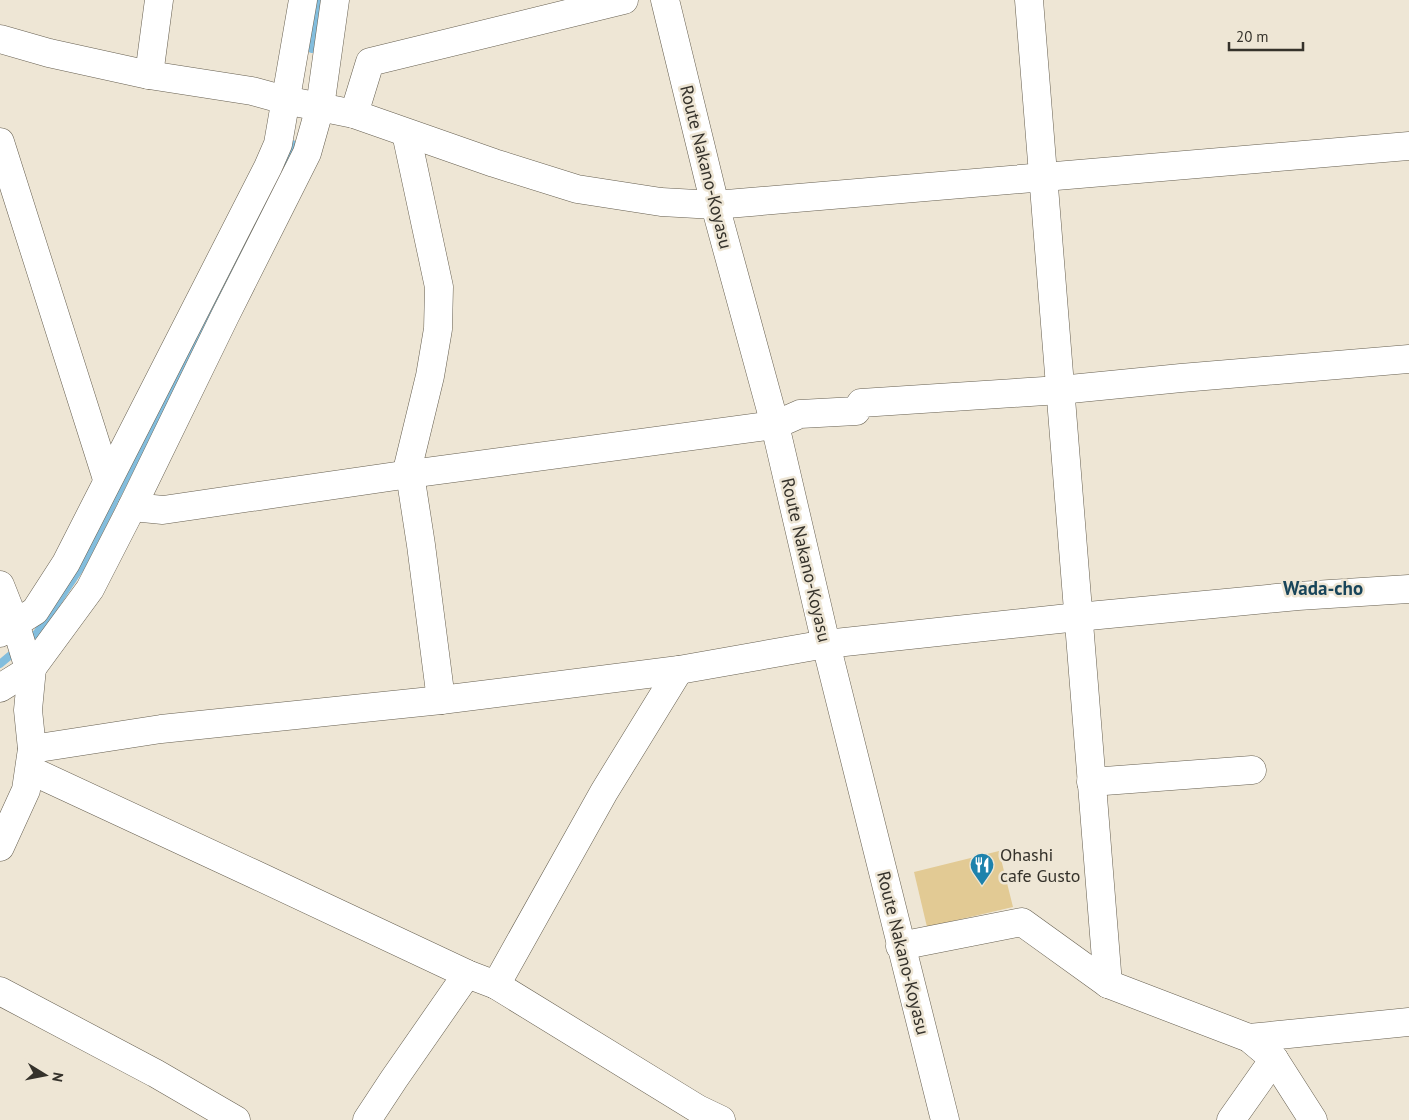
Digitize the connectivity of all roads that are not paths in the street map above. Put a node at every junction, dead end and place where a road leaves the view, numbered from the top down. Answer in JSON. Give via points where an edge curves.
{"nodes":[{"id":1,"x":159,"y":0,"type":"edge"},
{"id":2,"x":303,"y":0,"type":"edge"},
{"id":3,"x":335,"y":0,"type":"edge"},
{"id":4,"x":624,"y":0,"type":"edge"},
{"id":5,"x":665,"y":0,"type":"edge"},
{"id":6,"x":1029,"y":0,"type":"edge"},
{"id":7,"x":521,"y":12,"type":"edge"},
{"id":8,"x":1,"y":42,"type":"edge"},
{"id":9,"x":149,"y":75,"type":"junction"},
{"id":10,"x":285,"y":100,"type":"junction"},
{"id":11,"x":320,"y":108,"type":"junction"},
{"id":12,"x":354,"y":114,"type":"junction"},
{"id":13,"x":406,"y":133,"type":"junction"},
{"id":14,"x":0,"y":142,"type":"edge"},
{"id":15,"x":1409,"y":146,"type":"edge"},
{"id":16,"x":1043,"y":176,"type":"junction"},
{"id":17,"x":714,"y":205,"type":"junction"},
{"id":18,"x":1409,"y":359,"type":"edge"},
{"id":19,"x":1060,"y":390,"type":"junction"},
{"id":20,"x":775,"y":425,"type":"junction"},
{"id":21,"x":408,"y":474,"type":"junction"},
{"id":22,"x":108,"y":479,"type":"junction"},
{"id":23,"x":132,"y":507,"type":"junction"},
{"id":24,"x":0,"y":585,"type":"edge"},
{"id":25,"x":1409,"y":588,"type":"edge"},
{"id":26,"x":1078,"y":617,"type":"junction"},
{"id":27,"x":11,"y":631,"type":"edge"},
{"id":28,"x":826,"y":644,"type":"junction"},
{"id":29,"x":30,"y":665,"type":"junction"},
{"id":30,"x":679,"y":670,"type":"junction"},
{"id":31,"x":0,"y":688,"type":"edge"},
{"id":32,"x":441,"y":700,"type":"junction"},
{"id":33,"x":31,"y":760,"type":"junction"},
{"id":34,"x":1252,"y":770,"type":"dead end"},
{"id":35,"x":1091,"y":782,"type":"junction"},
{"id":36,"x":0,"y":846,"type":"edge"},
{"id":37,"x":900,"y":946,"type":"junction"},
{"id":38,"x":467,"y":974,"type":"junction"},
{"id":39,"x":1108,"y":984,"type":"junction"},
{"id":40,"x":496,"y":985,"type":"junction"},
{"id":41,"x":0,"y":991,"type":"edge"},
{"id":42,"x":1409,"y":1022,"type":"edge"},
{"id":43,"x":1249,"y":1038,"type":"junction"},
{"id":44,"x":1274,"y":1059,"type":"junction"},
{"id":45,"x":236,"y":1120,"type":"edge"},
{"id":46,"x":367,"y":1120,"type":"edge"},
{"id":47,"x":720,"y":1120,"type":"edge"},
{"id":48,"x":945,"y":1120,"type":"edge"},
{"id":49,"x":1231,"y":1120,"type":"edge"},
{"id":50,"x":1313,"y":1120,"type":"edge"}],
"edges":[{"from":1,"to":9,"type":"street"},
{"from":2,"to":10,"type":"street"},
{"from":3,"to":11,"type":"street"},
{"from":4,"to":7,"type":"street"},
{"from":5,"to":17,"type":"street","name":"Route Nakano-Koyasu"},
{"from":6,"to":16,"type":"street"},
{"from":7,"to":12,"type":"street","via":[[370,62]]},
{"from":8,"to":9,"type":"street"},
{"from":9,"to":10,"type":"street","via":[[252,91]]},
{"from":10,"to":11,"type":"street"},
{"from":10,"to":22,"type":"street","via":[[278,144],[268,167]]},
{"from":11,"to":12,"type":"street"},
{"from":11,"to":23,"type":"street","via":[[307,153]]},
{"from":12,"to":13,"type":"street"},
{"from":13,"to":17,"type":"street","via":[[577,189],[661,202]]},
{"from":13,"to":21,"type":"street","via":[[439,287],[438,328]]},
{"from":14,"to":22,"type":"street"},
{"from":15,"to":16,"type":"street"},
{"from":16,"to":17,"type":"street"},
{"from":16,"to":19,"type":"street"},
{"from":17,"to":20,"type":"street","name":"Route Nakano-Koyasu"},
{"from":18,"to":19,"type":"street"},
{"from":19,"to":20,"type":"street","via":[[861,403],[856,410],[800,414]]},
{"from":19,"to":26,"type":"street"},
{"from":20,"to":21,"type":"street"},
{"from":20,"to":28,"type":"street","name":"Route Nakano-Koyasu"},
{"from":21,"to":23,"type":"street","via":[[162,510]]},
{"from":21,"to":32,"type":"street","via":[[421,545]]},
{"from":22,"to":27,"type":"street","via":[[66,562],[35,611]]},
{"from":23,"to":29,"type":"street","via":[[90,589]]},
{"from":24,"to":27,"type":"street"},
{"from":25,"to":26,"type":"street"},
{"from":26,"to":28,"type":"street"},
{"from":26,"to":35,"type":"street"},
{"from":27,"to":29,"type":"street"},
{"from":28,"to":30,"type":"street"},
{"from":28,"to":37,"type":"street","name":"Route Nakano-Koyasu"},
{"from":29,"to":31,"type":"street"},
{"from":29,"to":33,"type":"street"},
{"from":30,"to":32,"type":"street"},
{"from":30,"to":40,"type":"street","via":[[604,792]]},
{"from":32,"to":33,"type":"street","via":[[161,729]]},
{"from":33,"to":36,"type":"street","via":[[26,790]]},
{"from":33,"to":38,"type":"street","via":[[254,874]]},
{"from":34,"to":35,"type":"street"},
{"from":35,"to":39,"type":"street"},
{"from":37,"to":39,"type":"street","via":[[1022,922]]},
{"from":37,"to":48,"type":"street","name":"Route Nakano-Koyasu"},
{"from":38,"to":40,"type":"street"},
{"from":38,"to":46,"type":"street"},
{"from":39,"to":43,"type":"street"},
{"from":40,"to":47,"type":"street"},
{"from":41,"to":45,"type":"street"},
{"from":42,"to":43,"type":"street"},
{"from":43,"to":44,"type":"street"},
{"from":44,"to":49,"type":"street"},
{"from":44,"to":50,"type":"street"}]}
